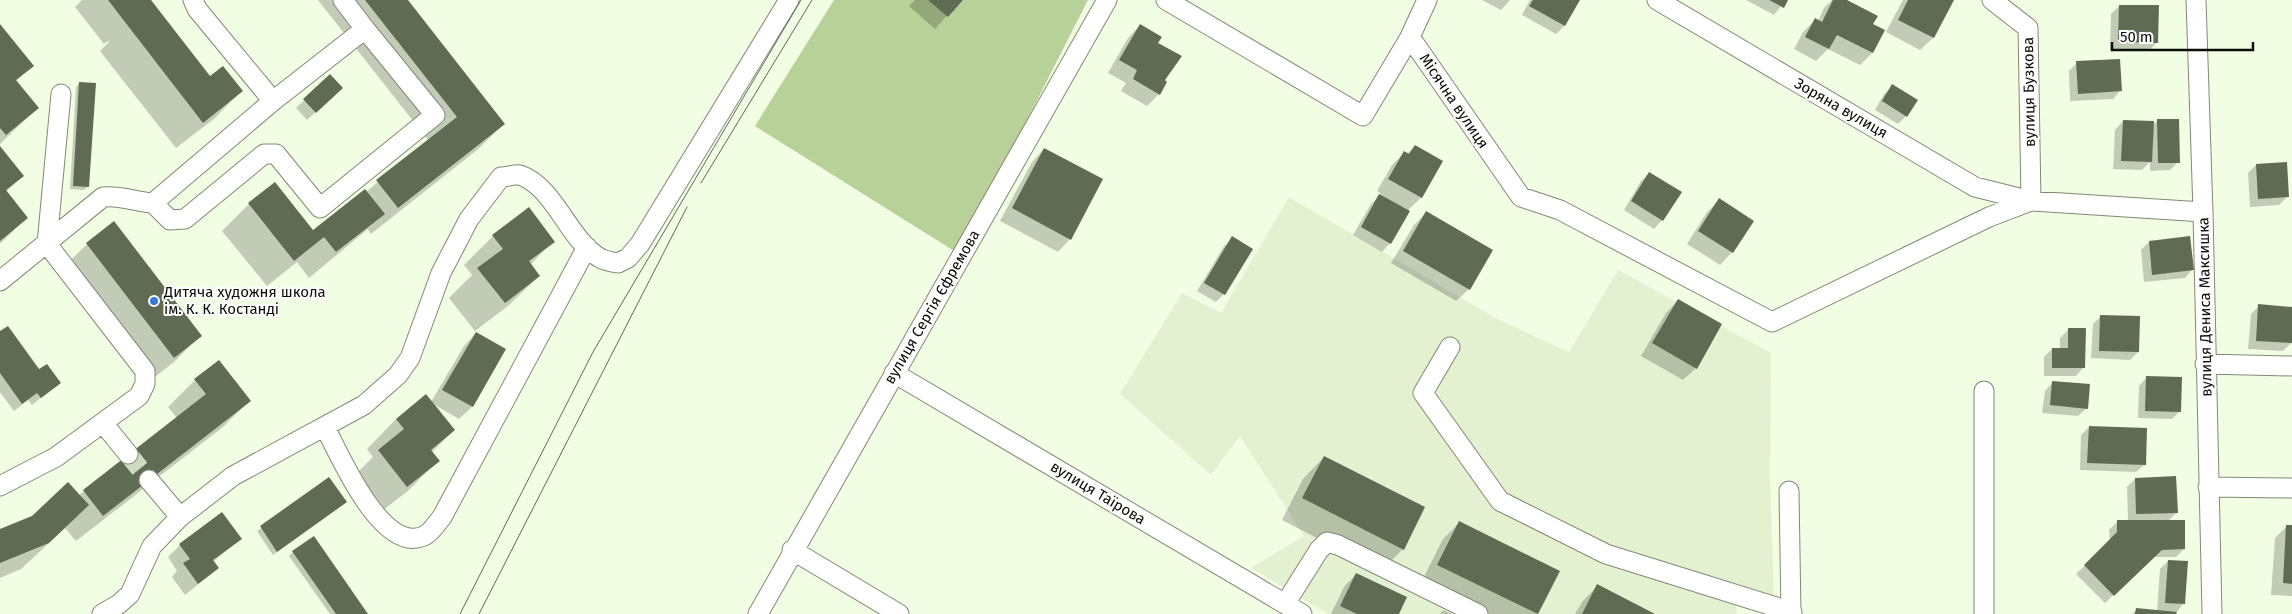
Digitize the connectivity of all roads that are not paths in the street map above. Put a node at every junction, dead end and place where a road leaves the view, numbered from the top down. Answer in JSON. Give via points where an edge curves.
{"nodes":[{"id":1,"x":193,"y":0,"type":"edge"},
{"id":2,"x":343,"y":0,"type":"edge"},
{"id":3,"x":789,"y":0,"type":"edge"},
{"id":4,"x":1107,"y":0,"type":"edge"},
{"id":5,"x":1166,"y":0,"type":"edge"},
{"id":6,"x":1427,"y":0,"type":"edge"},
{"id":7,"x":1657,"y":0,"type":"edge"},
{"id":8,"x":1992,"y":0,"type":"edge"},
{"id":9,"x":2196,"y":0,"type":"edge"},
{"id":10,"x":365,"y":29,"type":"junction"},
{"id":11,"x":1410,"y":37,"type":"junction"},
{"id":12,"x":61,"y":94,"type":"dead end"},
{"id":13,"x":273,"y":101,"type":"junction"},
{"id":14,"x":2031,"y":201,"type":"junction"},
{"id":15,"x":152,"y":203,"type":"junction"},
{"id":16,"x":2203,"y":212,"type":"junction"},
{"id":17,"x":46,"y":244,"type":"junction"},
{"id":18,"x":587,"y":247,"type":"junction"},
{"id":19,"x":0,"y":282,"type":"edge"},
{"id":20,"x":1450,"y":347,"type":"dead end"},
{"id":21,"x":2205,"y":364,"type":"junction"},
{"id":22,"x":2292,"y":366,"type":"edge"},
{"id":23,"x":894,"y":373,"type":"junction"},
{"id":24,"x":1984,"y":392,"type":"dead end"},
{"id":25,"x":103,"y":423,"type":"junction"},
{"id":26,"x":325,"y":427,"type":"junction"},
{"id":27,"x":128,"y":454,"type":"tunnel mouth"},
{"id":28,"x":150,"y":480,"type":"tunnel mouth"},
{"id":29,"x":0,"y":486,"type":"edge"},
{"id":30,"x":2208,"y":487,"type":"junction"},
{"id":31,"x":2292,"y":488,"type":"edge"},
{"id":32,"x":1789,"y":491,"type":"dead end"},
{"id":33,"x":180,"y":517,"type":"junction"},
{"id":34,"x":792,"y":550,"type":"junction"},
{"id":35,"x":1285,"y":604,"type":"junction"},
{"id":36,"x":1792,"y":613,"type":"edge"},
{"id":37,"x":102,"y":614,"type":"edge"},
{"id":38,"x":758,"y":614,"type":"edge"},
{"id":39,"x":899,"y":614,"type":"edge"},
{"id":40,"x":1302,"y":614,"type":"edge"},
{"id":41,"x":1478,"y":614,"type":"edge"},
{"id":42,"x":1984,"y":614,"type":"edge"},
{"id":43,"x":2212,"y":614,"type":"edge"}],
"edges":[{"from":1,"to":13,"type":"street"},
{"from":2,"to":10,"type":"street"},
{"from":3,"to":18,"type":"street","via":[[640,244],[628,258],[618,263],[600,259]]},
{"from":4,"to":23,"type":"street","name":"вулиця Сергія Єфремова"},
{"from":5,"to":11,"type":"street","name":"Місячна вулиця","via":[[1363,116]]},
{"from":6,"to":11,"type":"street"},
{"from":7,"to":14,"type":"street","name":"Зоряна вулиця","via":[[1975,186]]},
{"from":8,"to":14,"type":"street","name":"вулиця Бузкова","via":[[2028,28]]},
{"from":9,"to":16,"type":"street","name":"вулиця Дениса Максишка"},
{"from":10,"to":13,"type":"street"},
{"from":10,"to":15,"type":"street","via":[[435,115],[428,121],[320,208],[276,154],[264,154],[185,220],[170,220]]},
{"from":11,"to":14,"type":"street","name":"Місячна вулиця","via":[[1521,196],[1560,210],[1772,322],[1989,217]]},
{"from":12,"to":17,"type":"street"},
{"from":13,"to":15,"type":"street"},
{"from":14,"to":16,"type":"street"},
{"from":15,"to":17,"type":"street","via":[[103,197]]},
{"from":16,"to":21,"type":"street","name":"вулиця Дениса Максишка"},
{"from":17,"to":19,"type":"street"},
{"from":17,"to":25,"type":"street","via":[[145,371],[145,384],[139,396]]},
{"from":18,"to":26,"type":"street","via":[[532,182],[519,175],[501,177],[469,219],[445,266],[410,358],[398,375],[364,405]]},
{"from":18,"to":26,"type":"street","via":[[431,531],[417,538],[408,538],[384,524],[356,485]]},
{"from":20,"to":36,"type":"street","via":[[1423,393],[1500,501],[1606,554]]},
{"from":21,"to":22,"type":"street"},
{"from":21,"to":30,"type":"street","name":"вулиця Дениса Максишка"},
{"from":23,"to":34,"type":"street","name":"вулиця Сергія Єфремова"},
{"from":23,"to":35,"type":"street","name":"вулиця Таїрова"},
{"from":24,"to":42,"type":"street"},
{"from":25,"to":27,"type":"street"},
{"from":25,"to":29,"type":"street","via":[[56,457]]},
{"from":26,"to":33,"type":"street","via":[[233,476]]},
{"from":28,"to":33,"type":"street"},
{"from":30,"to":31,"type":"street"},
{"from":30,"to":43,"type":"street","name":"вулиця Дениса Максишка"},
{"from":32,"to":36,"type":"street"},
{"from":33,"to":37,"type":"street","via":[[152,546],[130,594]]},
{"from":34,"to":38,"type":"street","name":"вулиця Сергія Єфремова"},
{"from":34,"to":39,"type":"street"},
{"from":35,"to":40,"type":"street","name":"вулиця Таїрова"},
{"from":35,"to":41,"type":"street","via":[[1319,550],[1328,542]]}]}
